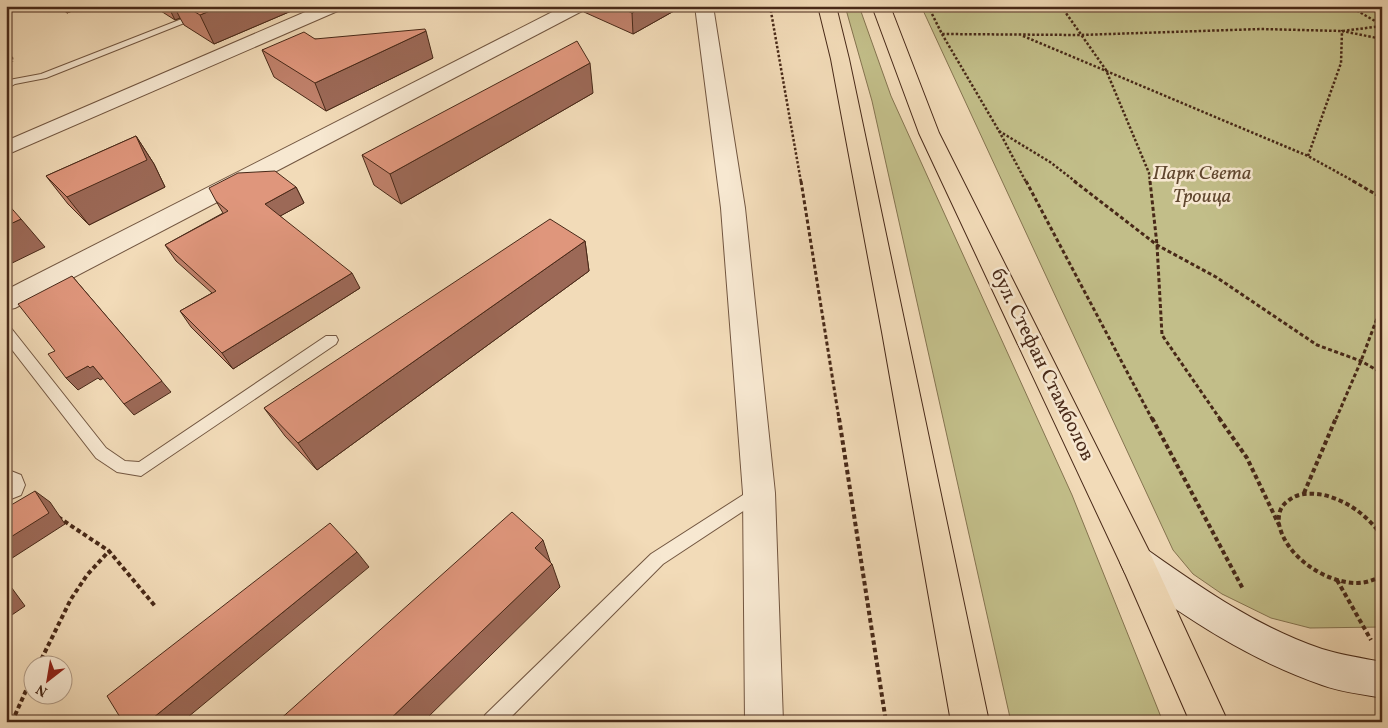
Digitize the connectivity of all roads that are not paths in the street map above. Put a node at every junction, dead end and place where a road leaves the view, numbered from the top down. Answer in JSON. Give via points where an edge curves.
{"nodes":[{"id":1,"x":223,"y":6,"type":"edge"},
{"id":2,"x":334,"y":6,"type":"edge"},
{"id":3,"x":578,"y":6,"type":"edge"},
{"id":4,"x":704,"y":6,"type":"edge"},
{"id":5,"x":827,"y":6,"type":"edge"},
{"id":6,"x":881,"y":6,"type":"edge"},
{"id":7,"x":6,"y":86,"type":"edge"},
{"id":8,"x":7,"y":147,"type":"edge"},
{"id":9,"x":6,"y":300,"type":"edge"},
{"id":10,"x":6,"y":332,"type":"edge"},
{"id":11,"x":331,"y":340,"type":"dead end"},
{"id":12,"x":758,"y":493,"type":"junction"},
{"id":13,"x":1137,"y":562,"type":"junction"},
{"id":14,"x":1382,"y":680,"type":"edge"},
{"id":15,"x":492,"y":722,"type":"edge"},
{"id":16,"x":764,"y":722,"type":"edge"},
{"id":17,"x":970,"y":722,"type":"edge"},
{"id":18,"x":1209,"y":722,"type":"edge"}],
"edges":[{"from":1,"to":7,"type":"lane","via":[[43,76]]},
{"from":2,"to":8,"type":"street"},
{"from":3,"to":9,"type":"street"},
{"from":4,"to":12,"type":"street","via":[[733,208]]},
{"from":5,"to":17,"type":"main road","via":[[891,313]]},
{"from":6,"to":13,"type":"main road","name":"бул. Стефан Стамболов","via":[[929,132]]},
{"from":10,"to":11,"type":"lane","via":[[101,452],[122,467],[141,469]]},
{"from":12,"to":15,"type":"lane","via":[[657,559]]},
{"from":12,"to":16,"type":"street"},
{"from":13,"to":14,"type":"street","via":[[1230,625],[1275,649],[1324,667]]},
{"from":13,"to":18,"type":"main road","name":"бул. Стефан Стамболов"}]}
